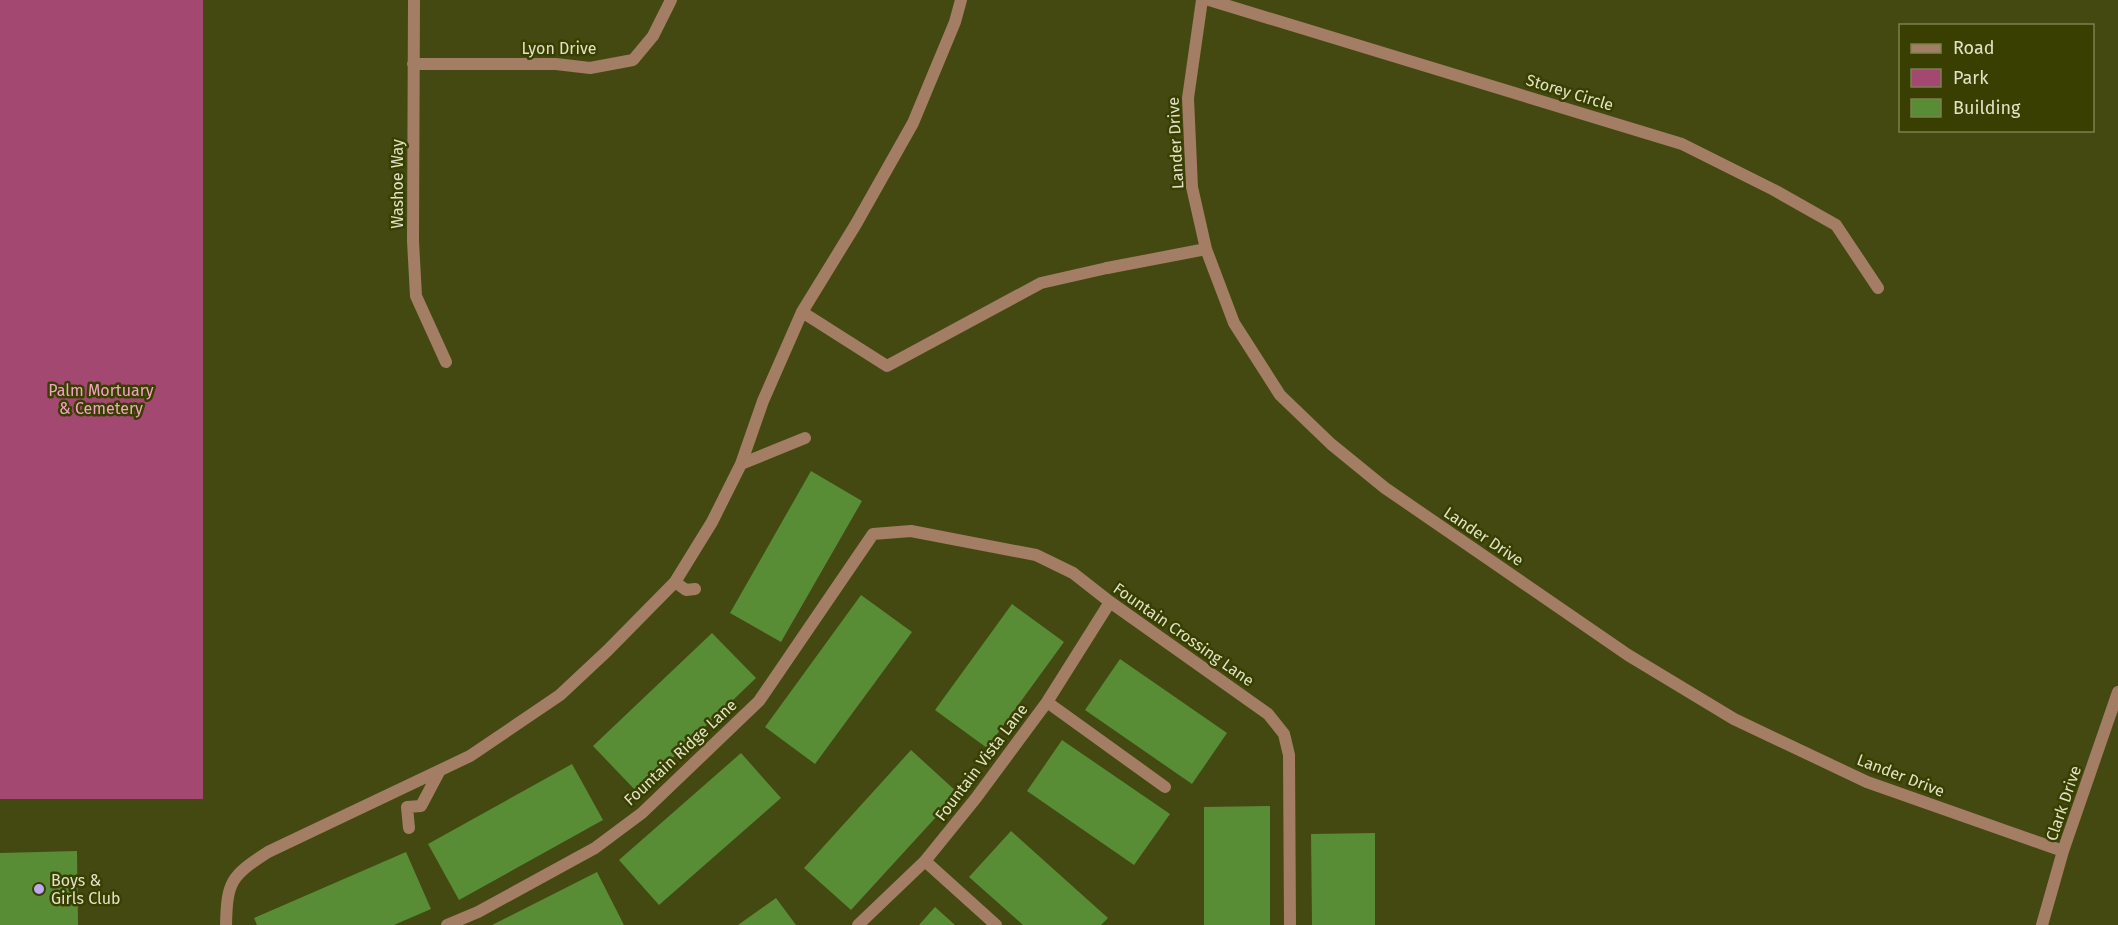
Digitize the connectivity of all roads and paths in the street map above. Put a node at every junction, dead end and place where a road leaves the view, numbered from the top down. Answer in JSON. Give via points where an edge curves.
{"nodes":[{"id":1,"x":414,"y":0,"type":"edge"},
{"id":2,"x":670,"y":0,"type":"edge"},
{"id":3,"x":961,"y":0,"type":"edge"},
{"id":4,"x":1202,"y":0,"type":"edge"},
{"id":5,"x":1209,"y":0,"type":"edge"},
{"id":6,"x":413,"y":64,"type":"junction"},
{"id":7,"x":1206,"y":249,"type":"junction"},
{"id":8,"x":1878,"y":288,"type":"dead end"},
{"id":9,"x":802,"y":312,"type":"junction"},
{"id":10,"x":446,"y":362,"type":"dead end"},
{"id":11,"x":804,"y":438,"type":"dead end"},
{"id":12,"x":741,"y":464,"type":"junction"},
{"id":13,"x":873,"y":534,"type":"joint"},
{"id":14,"x":675,"y":582,"type":"junction"},
{"id":15,"x":695,"y":589,"type":"dead end"},
{"id":16,"x":1110,"y":602,"type":"junction"},
{"id":17,"x":2118,"y":692,"type":"edge"},
{"id":18,"x":1047,"y":702,"type":"junction"},
{"id":19,"x":439,"y":772,"type":"junction"},
{"id":20,"x":1165,"y":787,"type":"dead end"},
{"id":21,"x":401,"y":790,"type":"junction"},
{"id":22,"x":407,"y":807,"type":"junction"},
{"id":23,"x":409,"y":828,"type":"dead end"},
{"id":24,"x":2063,"y":851,"type":"junction"},
{"id":25,"x":925,"y":861,"type":"junction"},
{"id":26,"x":226,"y":925,"type":"edge"},
{"id":27,"x":447,"y":925,"type":"edge"},
{"id":28,"x":858,"y":925,"type":"edge"},
{"id":29,"x":996,"y":925,"type":"edge"},
{"id":30,"x":1290,"y":925,"type":"edge"},
{"id":31,"x":2042,"y":925,"type":"edge"}],
"edges":[{"from":1,"to":6,"type":"street","name":"Washoe Way"},
{"from":2,"to":6,"type":"street","name":"Lyon Drive","via":[[653,36],[633,60],[590,68],[556,64]]},
{"from":3,"to":9,"type":"street","via":[[913,123]]},
{"from":4,"to":7,"type":"street","name":"Lander Drive","via":[[1188,98],[1192,187]]},
{"from":5,"to":8,"type":"street","name":"Storey Circle","via":[[1682,144],[1836,225]]},
{"from":6,"to":10,"type":"street","name":"Washoe Way","via":[[416,296]]},
{"from":7,"to":9,"type":"street","via":[[1041,283],[887,366]]},
{"from":7,"to":24,"type":"street","name":"Lander Drive","via":[[1234,323],[1280,395],[1385,488],[1628,655],[1734,719],[1867,782]]},
{"from":9,"to":12,"type":"street","via":[[763,401]]},
{"from":11,"to":12,"type":"street"},
{"from":12,"to":14,"type":"street","via":[[712,522]]},
{"from":13,"to":16,"type":"street","name":"Fountain Crossing Lane","via":[[911,531],[1036,555],[1073,573]]},
{"from":13,"to":27,"type":"street","name":"Fountain Ridge Lane","via":[[759,701],[642,813],[595,848]]},
{"from":14,"to":15,"type":"street","via":[[686,590]]},
{"from":14,"to":19,"type":"street","via":[[560,694],[470,756]]},
{"from":16,"to":18,"type":"street","name":"Fountain Vista Lane"},
{"from":16,"to":30,"type":"street","name":"Fountain Crossing Lane","via":[[1268,714],[1284,734],[1289,754]]},
{"from":17,"to":24,"type":"street","name":"Clark Drive"},
{"from":18,"to":20,"type":"street"},
{"from":18,"to":25,"type":"street","name":"Fountain Vista Lane"},
{"from":19,"to":21,"type":"street"},
{"from":19,"to":22,"type":"street","via":[[421,806]]},
{"from":21,"to":22,"type":"street"},
{"from":21,"to":26,"type":"street","via":[[268,852],[243,868],[227,897]]},
{"from":22,"to":23,"type":"street"},
{"from":24,"to":31,"type":"street","name":"Clark Drive"},
{"from":25,"to":28,"type":"street","name":"Fountain Vista Lane"},
{"from":25,"to":29,"type":"street"}]}
